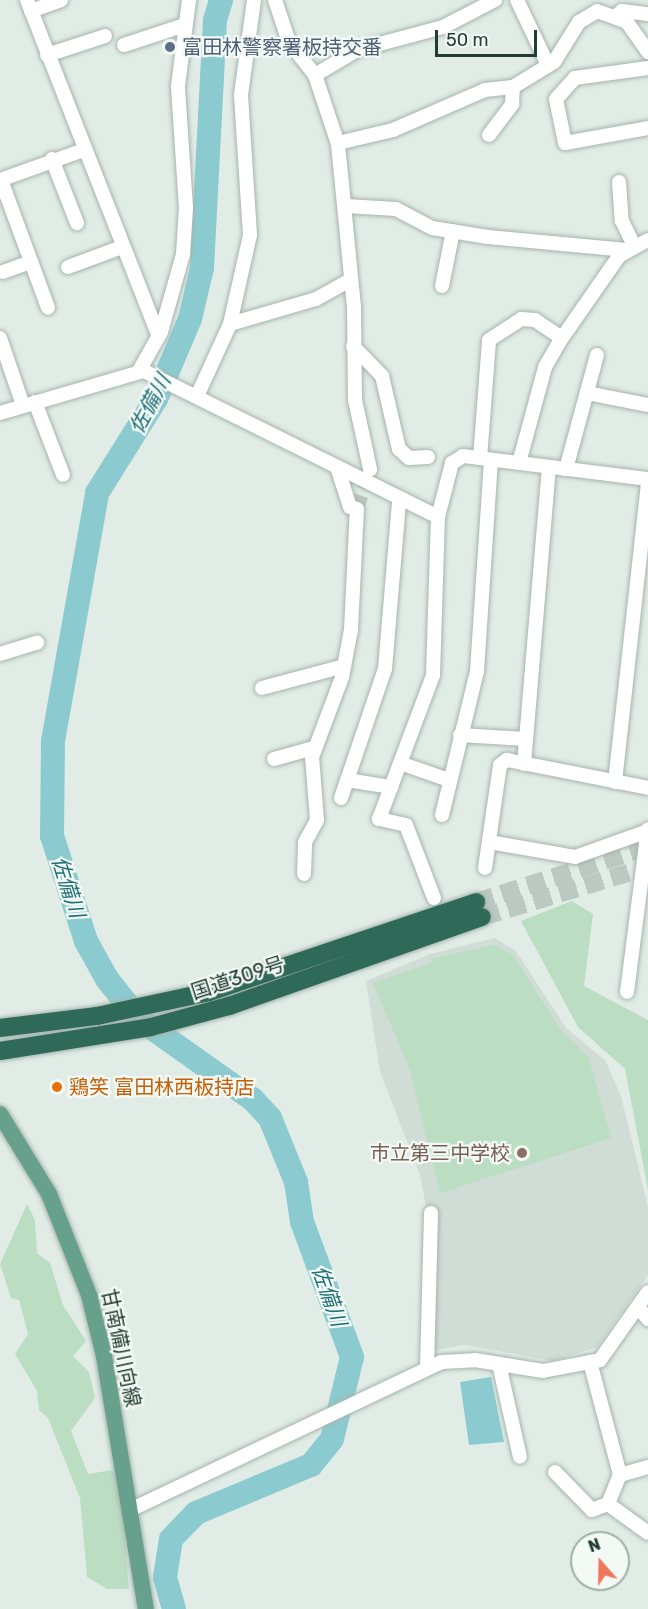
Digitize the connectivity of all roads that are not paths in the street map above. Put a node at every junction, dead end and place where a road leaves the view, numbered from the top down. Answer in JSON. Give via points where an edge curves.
{"nodes":[{"id":1,"x":61,"y":0,"type":"edge"},
{"id":2,"x":189,"y":0,"type":"edge"},
{"id":3,"x":254,"y":0,"type":"edge"},
{"id":4,"x":275,"y":0,"type":"edge"},
{"id":5,"x":495,"y":0,"type":"edge"},
{"id":6,"x":517,"y":0,"type":"edge"},
{"id":7,"x":29,"y":6,"type":"edge"},
{"id":8,"x":648,"y":14,"type":"edge"},
{"id":9,"x":616,"y":16,"type":"junction"},
{"id":10,"x":185,"y":25,"type":"junction"},
{"id":11,"x":105,"y":36,"type":"dead end"},
{"id":12,"x":124,"y":45,"type":"dead end"},
{"id":13,"x":648,"y":52,"type":"edge"},
{"id":14,"x":47,"y":55,"type":"junction"},
{"id":15,"x":548,"y":65,"type":"junction"},
{"id":16,"x":648,"y":68,"type":"edge"},
{"id":17,"x":315,"y":75,"type":"junction"},
{"id":18,"x":513,"y":87,"type":"junction"},
{"id":19,"x":648,"y":128,"type":"edge"},
{"id":20,"x":489,"y":135,"type":"dead end"},
{"id":21,"x":338,"y":143,"type":"junction"},
{"id":22,"x":84,"y":150,"type":"junction"},
{"id":23,"x":52,"y":159,"type":"junction"},
{"id":24,"x":0,"y":180,"type":"edge"},
{"id":25,"x":618,"y":182,"type":"dead end"},
{"id":26,"x":346,"y":206,"type":"junction"},
{"id":27,"x":77,"y":223,"type":"dead end"},
{"id":28,"x":453,"y":231,"type":"junction"},
{"id":29,"x":648,"y":240,"type":"edge"},
{"id":30,"x":122,"y":247,"type":"junction"},
{"id":31,"x":630,"y":247,"type":"junction"},
{"id":32,"x":31,"y":262,"type":"junction"},
{"id":33,"x":68,"y":267,"type":"dead end"},
{"id":34,"x":3,"y":272,"type":"dead end"},
{"id":35,"x":349,"y":281,"type":"junction"},
{"id":36,"x":442,"y":286,"type":"dead end"},
{"id":37,"x":48,"y":308,"type":"dead end"},
{"id":38,"x":230,"y":324,"type":"junction"},
{"id":39,"x":159,"y":336,"type":"junction"},
{"id":40,"x":0,"y":338,"type":"edge"},
{"id":41,"x":562,"y":338,"type":"junction"},
{"id":42,"x":353,"y":346,"type":"junction"},
{"id":43,"x":597,"y":355,"type":"dead end"},
{"id":44,"x":141,"y":371,"type":"junction"},
{"id":45,"x":195,"y":393,"type":"junction"},
{"id":46,"x":587,"y":393,"type":"junction"},
{"id":47,"x":29,"y":404,"type":"junction"},
{"id":48,"x":648,"y":405,"type":"edge"},
{"id":49,"x":0,"y":413,"type":"edge"},
{"id":50,"x":428,"y":457,"type":"dead end"},
{"id":51,"x":486,"y":459,"type":"junction"},
{"id":52,"x":519,"y":463,"type":"junction"},
{"id":53,"x":549,"y":467,"type":"junction"},
{"id":54,"x":338,"y":469,"type":"junction"},
{"id":55,"x":370,"y":469,"type":"tunnel mouth"},
{"id":56,"x":566,"y":469,"type":"junction"},
{"id":57,"x":63,"y":475,"type":"dead end"},
{"id":58,"x":648,"y":480,"type":"edge"},
{"id":59,"x":399,"y":502,"type":"junction"},
{"id":60,"x":438,"y":516,"type":"junction"},
{"id":61,"x":37,"y":643,"type":"dead end"},
{"id":62,"x":0,"y":654,"type":"edge"},
{"id":63,"x":344,"y":666,"type":"junction"},
{"id":64,"x":262,"y":688,"type":"dead end"},
{"id":65,"x":460,"y":735,"type":"junction"},
{"id":66,"x":526,"y":739,"type":"junction"},
{"id":67,"x":314,"y":748,"type":"junction"},
{"id":68,"x":274,"y":759,"type":"dead end"},
{"id":69,"x":400,"y":763,"type":"junction"},
{"id":70,"x":524,"y":764,"type":"junction"},
{"id":71,"x":347,"y":780,"type":"junction"},
{"id":72,"x":449,"y":780,"type":"junction"},
{"id":73,"x":615,"y":782,"type":"junction"},
{"id":74,"x":391,"y":787,"type":"junction"},
{"id":75,"x":648,"y":788,"type":"edge"},
{"id":76,"x":341,"y":798,"type":"dead end"},
{"id":77,"x":442,"y":816,"type":"dead end"},
{"id":78,"x":648,"y":830,"type":"edge"},
{"id":79,"x":489,"y":842,"type":"junction"},
{"id":80,"x":485,"y":868,"type":"dead end"},
{"id":81,"x":304,"y":874,"type":"dead end"},
{"id":82,"x":434,"y":898,"type":"dead end"},
{"id":83,"x":627,"y":992,"type":"dead end"},
{"id":84,"x":0,"y":1028,"type":"edge"},
{"id":85,"x":0,"y":1051,"type":"edge"},
{"id":86,"x":0,"y":1114,"type":"edge"},
{"id":87,"x":430,"y":1213,"type":"dead end"},
{"id":88,"x":648,"y":1292,"type":"edge"},
{"id":89,"x":638,"y":1307,"type":"junction"},
{"id":90,"x":648,"y":1319,"type":"edge"},
{"id":91,"x":590,"y":1362,"type":"junction"},
{"id":92,"x":500,"y":1364,"type":"junction"},
{"id":93,"x":427,"y":1368,"type":"junction"},
{"id":94,"x":520,"y":1457,"type":"dead end"},
{"id":95,"x":648,"y":1467,"type":"edge"},
{"id":96,"x":555,"y":1472,"type":"dead end"},
{"id":97,"x":620,"y":1475,"type":"junction"},
{"id":98,"x":608,"y":1504,"type":"junction"},
{"id":99,"x":130,"y":1510,"type":"junction"},
{"id":100,"x":648,"y":1533,"type":"edge"},
{"id":101,"x":146,"y":1609,"type":"edge"}],
"edges":[{"from":1,"to":7,"type":"street"},
{"from":2,"to":10,"type":"street"},
{"from":3,"to":38,"type":"street","via":[[241,95],[250,235]]},
{"from":4,"to":17,"type":"street","via":[[290,42]]},
{"from":5,"to":17,"type":"street","via":[[444,27],[357,50]]},
{"from":6,"to":15,"type":"street"},
{"from":7,"to":14,"type":"street"},
{"from":8,"to":9,"type":"street","via":[[622,11]]},
{"from":9,"to":13,"type":"street","via":[[634,29]]},
{"from":9,"to":15,"type":"street","via":[[587,14],[560,56]]},
{"from":10,"to":12,"type":"street"},
{"from":10,"to":39,"type":"street","via":[[177,113],[185,233]]},
{"from":11,"to":14,"type":"street"},
{"from":14,"to":22,"type":"street"},
{"from":15,"to":18,"type":"street"},
{"from":16,"to":19,"type":"street","via":[[574,78],[556,99],[565,143]]},
{"from":17,"to":21,"type":"street"},
{"from":18,"to":20,"type":"street","via":[[512,104]]},
{"from":18,"to":21,"type":"street","via":[[485,90],[393,130]]},
{"from":21,"to":26,"type":"street"},
{"from":22,"to":23,"type":"street"},
{"from":22,"to":30,"type":"street"},
{"from":23,"to":24,"type":"street"},
{"from":23,"to":27,"type":"street"},
{"from":24,"to":32,"type":"street"},
{"from":25,"to":31,"type":"street","via":[[622,221]]},
{"from":26,"to":28,"type":"street","via":[[396,209],[432,228]]},
{"from":26,"to":35,"type":"street"},
{"from":28,"to":31,"type":"street"},
{"from":28,"to":36,"type":"street"},
{"from":29,"to":31,"type":"street"},
{"from":30,"to":33,"type":"street"},
{"from":30,"to":39,"type":"street"},
{"from":31,"to":41,"type":"street"},
{"from":32,"to":34,"type":"street"},
{"from":32,"to":37,"type":"street"},
{"from":35,"to":38,"type":"street","via":[[302,304]]},
{"from":35,"to":42,"type":"street"},
{"from":38,"to":45,"type":"street"},
{"from":39,"to":44,"type":"street"},
{"from":40,"to":47,"type":"street"},
{"from":41,"to":51,"type":"street","via":[[535,320],[521,319],[489,340]]},
{"from":41,"to":52,"type":"street","via":[[546,367]]},
{"from":42,"to":50,"type":"street","via":[[382,376],[399,449],[410,458]]},
{"from":42,"to":55,"type":"street","via":[[355,400]]},
{"from":43,"to":46,"type":"street"},
{"from":44,"to":45,"type":"street"},
{"from":44,"to":47,"type":"street"},
{"from":45,"to":54,"type":"street"},
{"from":46,"to":48,"type":"street"},
{"from":46,"to":56,"type":"street"},
{"from":47,"to":49,"type":"street"},
{"from":47,"to":57,"type":"street"},
{"from":51,"to":52,"type":"street"},
{"from":51,"to":60,"type":"street","via":[[463,456],[452,464]]},
{"from":51,"to":65,"type":"street","via":[[477,671]]},
{"from":52,"to":53,"type":"street"},
{"from":53,"to":56,"type":"street"},
{"from":53,"to":66,"type":"street"},
{"from":54,"to":59,"type":"street"},
{"from":54,"to":63,"type":"street","via":[[350,507],[357,509]]},
{"from":56,"to":58,"type":"street"},
{"from":58,"to":73,"type":"street"},
{"from":59,"to":60,"type":"street"},
{"from":59,"to":71,"type":"street","via":[[385,669]]},
{"from":60,"to":69,"type":"street","via":[[433,675]]},
{"from":61,"to":62,"type":"street"},
{"from":63,"to":64,"type":"street"},
{"from":63,"to":67,"type":"street"},
{"from":65,"to":66,"type":"street"},
{"from":65,"to":72,"type":"street"},
{"from":66,"to":70,"type":"street"},
{"from":67,"to":68,"type":"street"},
{"from":67,"to":81,"type":"street","via":[[311,795],[317,820],[304,842]]},
{"from":69,"to":72,"type":"street"},
{"from":69,"to":74,"type":"street"},
{"from":70,"to":73,"type":"street"},
{"from":70,"to":79,"type":"street","via":[[507,760],[500,765]]},
{"from":71,"to":74,"type":"street"},
{"from":71,"to":76,"type":"street"},
{"from":72,"to":77,"type":"street"},
{"from":73,"to":75,"type":"street"},
{"from":74,"to":82,"type":"street","via":[[379,819],[406,825]]},
{"from":78,"to":79,"type":"street","via":[[575,857]]},
{"from":78,"to":83,"type":"street"},
{"from":79,"to":80,"type":"street"},
{"from":84,"to":85,"type":"highway","name":"国道309号","via":[[63,1021],[210,992],[479,910],[229,1006],[71,1041]]},
{"from":86,"to":99,"type":"main road","name":"甘南備川向線","via":[[49,1194],[89,1295]]},
{"from":87,"to":93,"type":"street"},
{"from":88,"to":89,"type":"street"},
{"from":89,"to":90,"type":"street"},
{"from":89,"to":91,"type":"street","via":[[600,1360]]},
{"from":91,"to":92,"type":"street","via":[[543,1371]]},
{"from":91,"to":97,"type":"street"},
{"from":92,"to":93,"type":"street","via":[[460,1359]]},
{"from":92,"to":94,"type":"street"},
{"from":93,"to":99,"type":"street"},
{"from":95,"to":97,"type":"street"},
{"from":96,"to":98,"type":"street","via":[[592,1510]]},
{"from":97,"to":98,"type":"street"},
{"from":98,"to":100,"type":"street"},
{"from":99,"to":101,"type":"main road","name":"甘南備川向線"}]}
